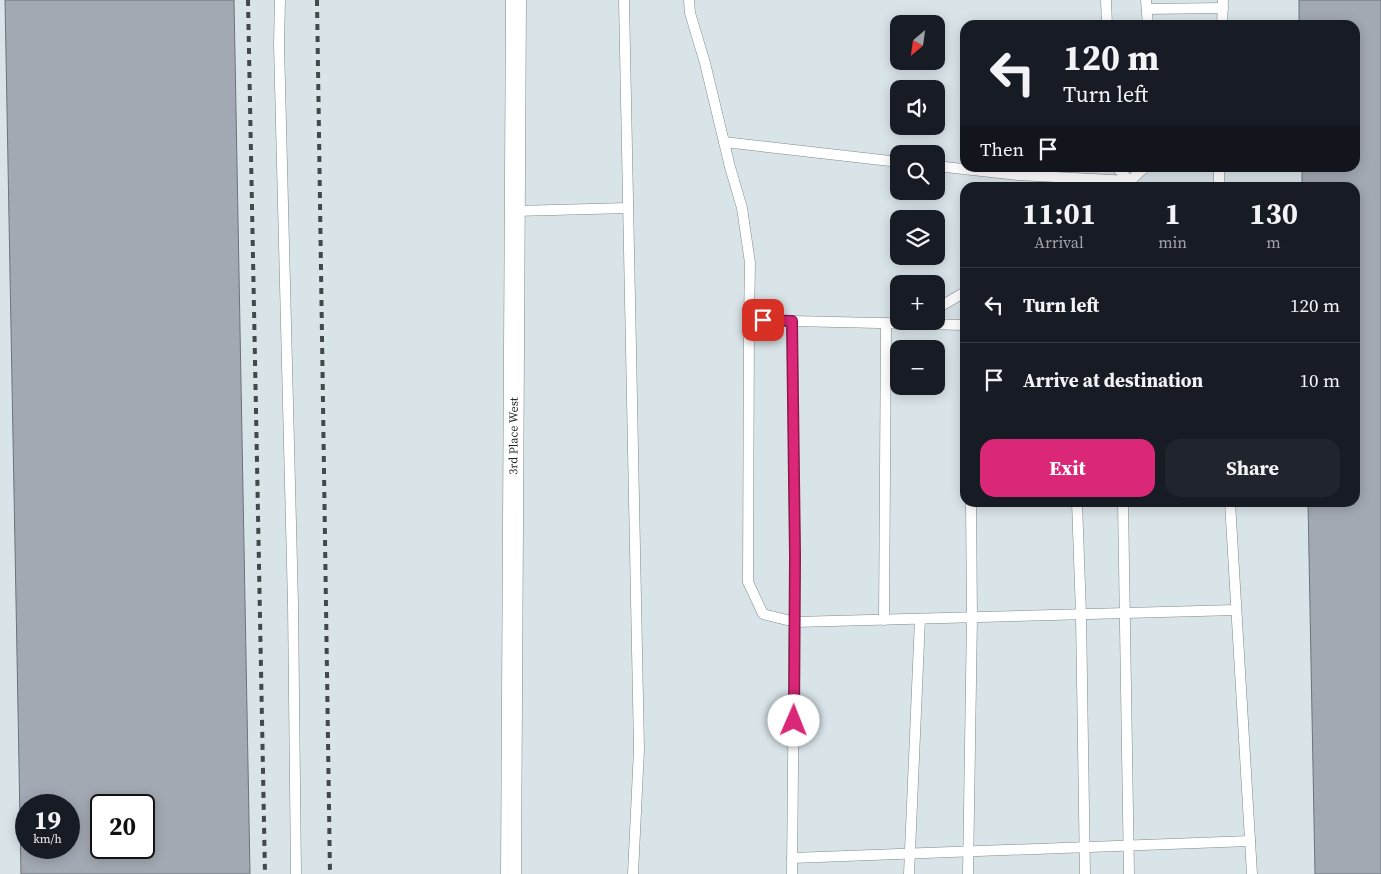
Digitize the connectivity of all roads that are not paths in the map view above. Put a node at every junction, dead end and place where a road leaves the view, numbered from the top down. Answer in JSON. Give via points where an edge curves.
{"nodes":[{"id":1,"x":280,"y":0,"type":"edge"},
{"id":2,"x":516,"y":0,"type":"edge"},
{"id":3,"x":624,"y":0,"type":"edge"},
{"id":4,"x":689,"y":0,"type":"edge"},
{"id":5,"x":1106,"y":0,"type":"edge"},
{"id":6,"x":1223,"y":4,"type":"edge"},
{"id":7,"x":1146,"y":5,"type":"edge"},
{"id":8,"x":1107,"y":20,"type":"edge"},
{"id":9,"x":1148,"y":20,"type":"edge"},
{"id":10,"x":1222,"y":20,"type":"edge"},
{"id":11,"x":724,"y":142,"type":"junction"},
{"id":12,"x":890,"y":161,"type":"edge"},
{"id":13,"x":945,"y":167,"type":"edge"},
{"id":14,"x":960,"y":169,"type":"edge"},
{"id":15,"x":991,"y":172,"type":"edge"},
{"id":16,"x":1120,"y":172,"type":"edge"},
{"id":17,"x":1140,"y":172,"type":"edge"},
{"id":18,"x":1105,"y":182,"type":"edge"},
{"id":19,"x":1128,"y":182,"type":"edge"},
{"id":20,"x":1132,"y":182,"type":"edge"},
{"id":21,"x":628,"y":208,"type":"junction"},
{"id":22,"x":515,"y":211,"type":"junction"},
{"id":23,"x":960,"y":295,"type":"edge"},
{"id":24,"x":945,"y":304,"type":"edge"},
{"id":25,"x":749,"y":320,"type":"junction"},
{"id":26,"x":792,"y":321,"type":"junction"},
{"id":27,"x":886,"y":323,"type":"junction"},
{"id":28,"x":890,"y":323,"type":"edge"},
{"id":29,"x":945,"y":323,"type":"edge"},
{"id":30,"x":960,"y":324,"type":"edge"},
{"id":31,"x":971,"y":507,"type":"edge"},
{"id":32,"x":1077,"y":507,"type":"edge"},
{"id":33,"x":1123,"y":507,"type":"edge"},
{"id":34,"x":1230,"y":507,"type":"edge"},
{"id":35,"x":1236,"y":610,"type":"junction"},
{"id":36,"x":1125,"y":613,"type":"junction"},
{"id":37,"x":1081,"y":614,"type":"junction"},
{"id":38,"x":972,"y":617,"type":"junction"},
{"id":39,"x":920,"y":619,"type":"junction"},
{"id":40,"x":884,"y":620,"type":"junction"},
{"id":41,"x":794,"y":622,"type":"junction"},
{"id":42,"x":1250,"y":841,"type":"junction"},
{"id":43,"x":1128,"y":846,"type":"junction"},
{"id":44,"x":1084,"y":847,"type":"junction"},
{"id":45,"x":968,"y":852,"type":"junction"},
{"id":46,"x":910,"y":854,"type":"junction"},
{"id":47,"x":792,"y":858,"type":"junction"},
{"id":48,"x":296,"y":874,"type":"edge"},
{"id":49,"x":511,"y":874,"type":"edge"},
{"id":50,"x":633,"y":874,"type":"edge"},
{"id":51,"x":792,"y":874,"type":"edge"},
{"id":52,"x":909,"y":874,"type":"edge"},
{"id":53,"x":968,"y":874,"type":"edge"},
{"id":54,"x":1085,"y":874,"type":"edge"},
{"id":55,"x":1129,"y":874,"type":"edge"},
{"id":56,"x":1252,"y":874,"type":"edge"}],
"edges":[{"from":1,"to":48,"type":"lane"},
{"from":2,"to":22,"type":"street","name":"3rd Place West"},
{"from":3,"to":21,"type":"lane"},
{"from":4,"to":11,"type":"lane"},
{"from":5,"to":8,"type":"lane"},
{"from":6,"to":7,"type":"lane"},
{"from":6,"to":10,"type":"lane"},
{"from":7,"to":9,"type":"lane"},
{"from":11,"to":12,"type":"lane"},
{"from":11,"to":25,"type":"lane","via":[[742,208],[749,254]]},
{"from":13,"to":14,"type":"lane"},
{"from":15,"to":18,"type":"lane"},
{"from":16,"to":19,"type":"lane"},
{"from":17,"to":20,"type":"lane"},
{"from":21,"to":22,"type":"lane"},
{"from":21,"to":50,"type":"lane","via":[[639,749]]},
{"from":22,"to":49,"type":"street","name":"3rd Place West"},
{"from":23,"to":24,"type":"lane"},
{"from":25,"to":26,"type":"lane"},
{"from":25,"to":41,"type":"lane","via":[[748,582],[763,614]]},
{"from":26,"to":27,"type":"lane"},
{"from":26,"to":41,"type":"lane"},
{"from":27,"to":28,"type":"lane"},
{"from":27,"to":40,"type":"lane"},
{"from":29,"to":30,"type":"lane"},
{"from":31,"to":38,"type":"lane"},
{"from":32,"to":37,"type":"lane"},
{"from":33,"to":36,"type":"lane"},
{"from":34,"to":35,"type":"lane"},
{"from":35,"to":36,"type":"lane"},
{"from":35,"to":42,"type":"lane"},
{"from":36,"to":37,"type":"lane"},
{"from":36,"to":43,"type":"lane"},
{"from":37,"to":38,"type":"lane"},
{"from":37,"to":44,"type":"lane"},
{"from":38,"to":39,"type":"lane"},
{"from":38,"to":45,"type":"lane"},
{"from":39,"to":40,"type":"lane"},
{"from":39,"to":46,"type":"lane"},
{"from":40,"to":41,"type":"lane"},
{"from":41,"to":47,"type":"lane"},
{"from":42,"to":43,"type":"lane"},
{"from":42,"to":56,"type":"lane"},
{"from":43,"to":44,"type":"lane"},
{"from":43,"to":55,"type":"lane"},
{"from":44,"to":45,"type":"lane"},
{"from":44,"to":54,"type":"lane"},
{"from":45,"to":46,"type":"lane"},
{"from":45,"to":53,"type":"lane"},
{"from":46,"to":47,"type":"lane"},
{"from":46,"to":52,"type":"lane"},
{"from":47,"to":51,"type":"lane"}]}
